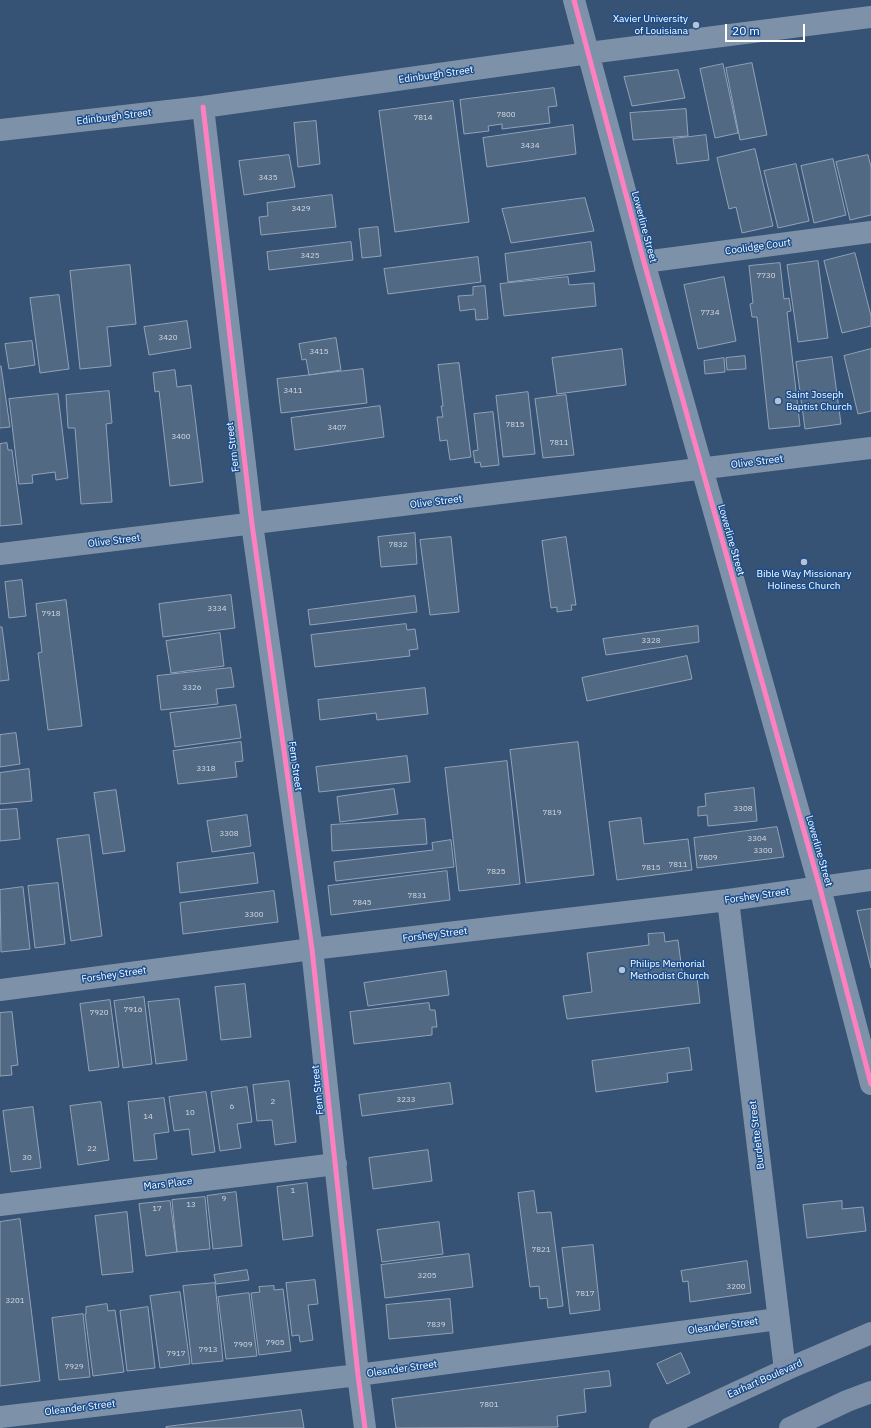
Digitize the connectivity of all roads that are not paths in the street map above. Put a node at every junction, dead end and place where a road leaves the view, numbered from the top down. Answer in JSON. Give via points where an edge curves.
{"nodes":[{"id":1,"x":574,"y":0,"type":"edge"},
{"id":2,"x":871,"y":17,"type":"edge"},
{"id":3,"x":590,"y":53,"type":"junction"},
{"id":4,"x":203,"y":107,"type":"junction"},
{"id":5,"x":0,"y":130,"type":"edge"},
{"id":6,"x":871,"y":232,"type":"edge"},
{"id":7,"x":644,"y":262,"type":"junction"},
{"id":8,"x":871,"y":448,"type":"edge"},
{"id":9,"x":702,"y":469,"type":"junction"},
{"id":10,"x":252,"y":524,"type":"junction"},
{"id":11,"x":0,"y":554,"type":"edge"},
{"id":12,"x":871,"y":880,"type":"edge"},
{"id":13,"x":820,"y":888,"type":"junction"},
{"id":14,"x":728,"y":900,"type":"junction"},
{"id":15,"x":312,"y":949,"type":"junction"},
{"id":16,"x":0,"y":990,"type":"edge"},
{"id":17,"x":871,"y":1084,"type":"edge"},
{"id":18,"x":336,"y":1164,"type":"junction"},
{"id":19,"x":0,"y":1205,"type":"edge"},
{"id":20,"x":778,"y":1318,"type":"junction"},
{"id":21,"x":871,"y":1333,"type":"edge"},
{"id":22,"x":785,"y":1370,"type":"junction"},
{"id":23,"x":358,"y":1375,"type":"junction"},
{"id":24,"x":871,"y":1392,"type":"edge"},
{"id":25,"x":0,"y":1417,"type":"edge"},
{"id":26,"x":364,"y":1428,"type":"edge"},
{"id":27,"x":660,"y":1428,"type":"edge"},
{"id":28,"x":792,"y":1428,"type":"edge"}],
"edges":[{"from":1,"to":3,"type":"street","name":"Lowerline Street"},
{"from":2,"to":3,"type":"street","name":"Edinburgh Street"},
{"from":3,"to":4,"type":"street","name":"Edinburgh Street"},
{"from":3,"to":7,"type":"street","name":"Lowerline Street"},
{"from":4,"to":5,"type":"street","name":"Edinburgh Street"},
{"from":4,"to":10,"type":"street","name":"Fern Street"},
{"from":6,"to":7,"type":"street","name":"Coolidge Court"},
{"from":7,"to":9,"type":"street","name":"Lowerline Street"},
{"from":8,"to":9,"type":"street","name":"Olive Street"},
{"from":9,"to":10,"type":"street","name":"Olive Street"},
{"from":9,"to":13,"type":"street","name":"Lowerline Street"},
{"from":10,"to":11,"type":"street","name":"Olive Street"},
{"from":10,"to":15,"type":"street","name":"Fern Street"},
{"from":12,"to":13,"type":"street","name":"Forshey Street"},
{"from":13,"to":14,"type":"street","name":"Forshey Street"},
{"from":13,"to":17,"type":"street","name":"Lowerline Street"},
{"from":14,"to":15,"type":"street","name":"Forshey Street"},
{"from":14,"to":20,"type":"street","name":"Burdette Street"},
{"from":15,"to":16,"type":"street","name":"Forshey Street"},
{"from":15,"to":18,"type":"street","name":"Fern Street"},
{"from":18,"to":19,"type":"street","name":"Mars Place"},
{"from":18,"to":23,"type":"street","name":"Fern Street"},
{"from":20,"to":22,"type":"street","name":"Burdette Street"},
{"from":20,"to":23,"type":"street","name":"Oleander Street"},
{"from":21,"to":22,"type":"main road","name":"Earhart Boulevard"},
{"from":22,"to":27,"type":"main road","name":"Earhart Boulevard"},
{"from":23,"to":25,"type":"street","name":"Oleander Street"},
{"from":23,"to":26,"type":"street","name":"Fern Street"},
{"from":24,"to":28,"type":"main road"}]}
